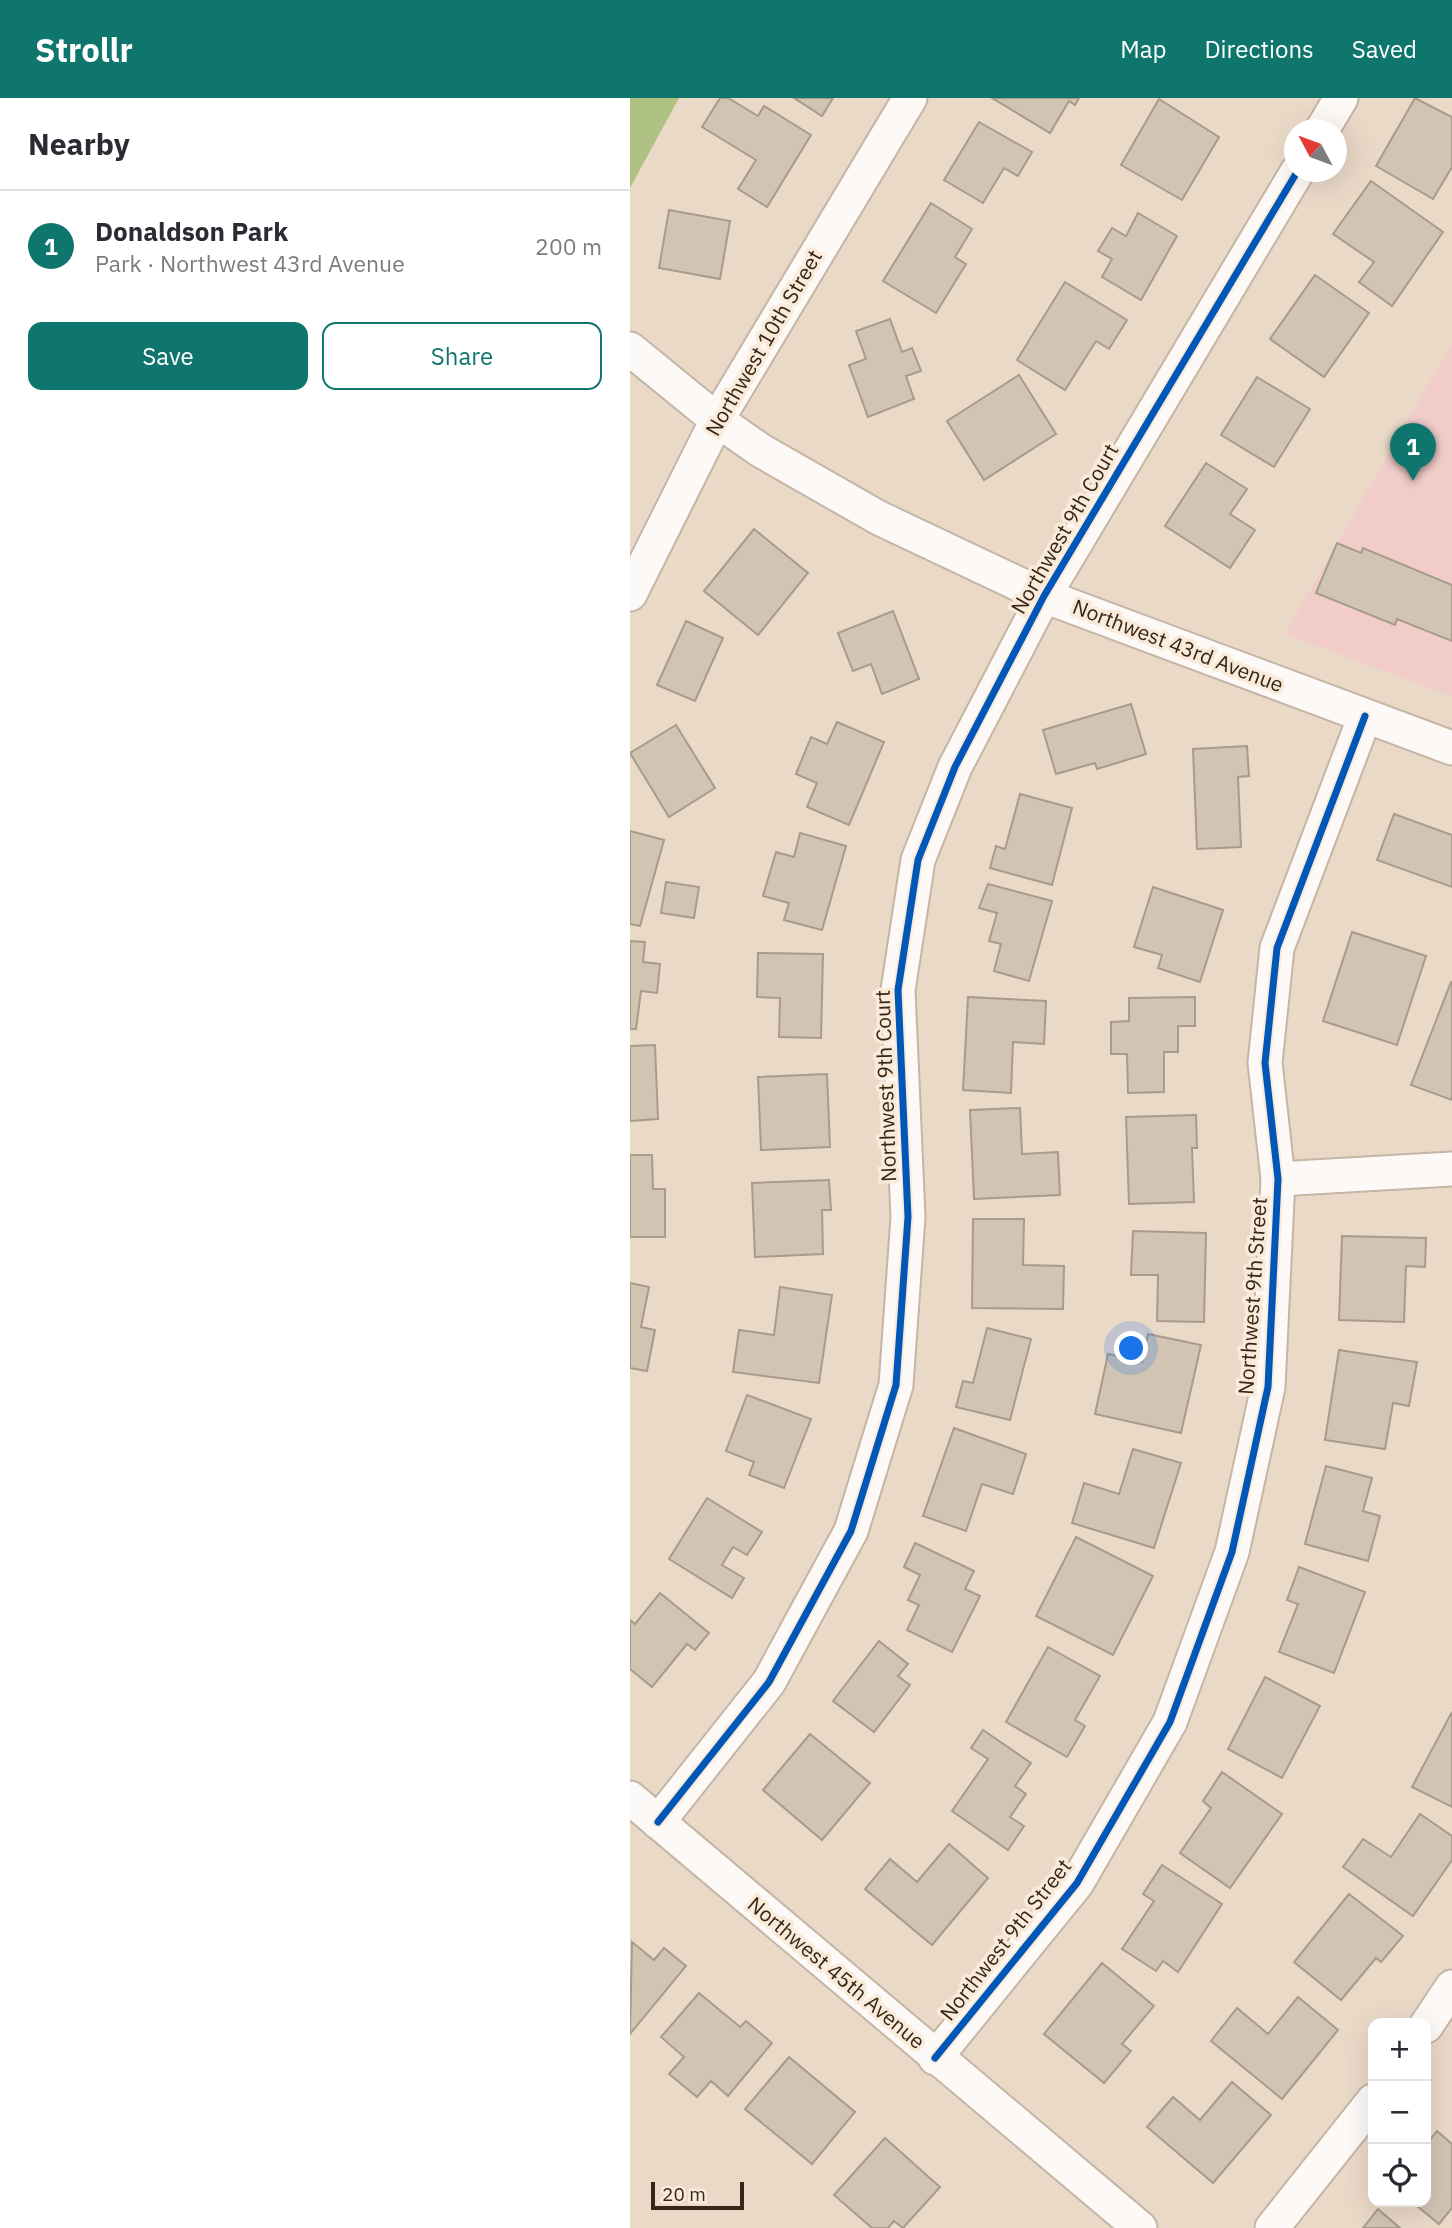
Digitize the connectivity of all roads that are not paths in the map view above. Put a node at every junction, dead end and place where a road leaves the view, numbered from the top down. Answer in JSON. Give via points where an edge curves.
{"nodes":[{"id":1,"x":910,"y":98,"type":"edge"},
{"id":2,"x":1340,"y":98,"type":"edge"},
{"id":3,"x":1328,"y":119,"type":"edge"},
{"id":4,"x":1291,"y":182,"type":"edge"},
{"id":5,"x":630,"y":349,"type":"edge"},
{"id":6,"x":717,"y":420,"type":"junction"},
{"id":7,"x":630,"y":593,"type":"edge"},
{"id":8,"x":1044,"y":596,"type":"junction"},
{"id":9,"x":1365,"y":716,"type":"junction"},
{"id":10,"x":1449,"y":739,"type":"edge"},
{"id":11,"x":1452,"y":1169,"type":"edge"},
{"id":12,"x":1278,"y":1179,"type":"junction"},
{"id":13,"x":630,"y":1798,"type":"edge"},
{"id":14,"x":658,"y":1822,"type":"junction"},
{"id":15,"x":1452,"y":1987,"type":"edge"},
{"id":16,"x":1431,"y":2018,"type":"edge"},
{"id":17,"x":935,"y":2058,"type":"junction"},
{"id":18,"x":1368,"y":2107,"type":"edge"},
{"id":19,"x":1140,"y":2228,"type":"edge"},
{"id":20,"x":1272,"y":2228,"type":"edge"}],
"edges":[{"from":1,"to":6,"type":"street","name":"Northwest 10th Street"},
{"from":2,"to":3,"type":"street"},
{"from":4,"to":8,"type":"street","name":"Northwest 9th Court"},
{"from":5,"to":6,"type":"street","name":"Northwest 43rd Avenue"},
{"from":6,"to":7,"type":"street","name":"Northwest 10th Street"},
{"from":6,"to":8,"type":"street","name":"Northwest 43rd Avenue","via":[[879,518]]},
{"from":8,"to":9,"type":"street","name":"Northwest 43rd Avenue"},
{"from":8,"to":14,"type":"street","name":"Northwest 9th Court","via":[[955,767],[918,860],[898,990],[908,1217],[896,1384],[851,1531],[769,1682]]},
{"from":9,"to":10,"type":"street","name":"Northwest 43rd Avenue"},
{"from":9,"to":12,"type":"street","name":"Northwest 9th Street","via":[[1277,948],[1265,1063]]},
{"from":11,"to":12,"type":"street"},
{"from":12,"to":17,"type":"street","name":"Northwest 9th Street","via":[[1268,1387],[1232,1552],[1170,1722],[1077,1883]]},
{"from":13,"to":14,"type":"street","name":"Northwest 45th Avenue"},
{"from":14,"to":17,"type":"street","name":"Northwest 45th Avenue"},
{"from":15,"to":16,"type":"street"},
{"from":17,"to":19,"type":"street","name":"Northwest 45th Avenue"},
{"from":18,"to":20,"type":"street"}]}
